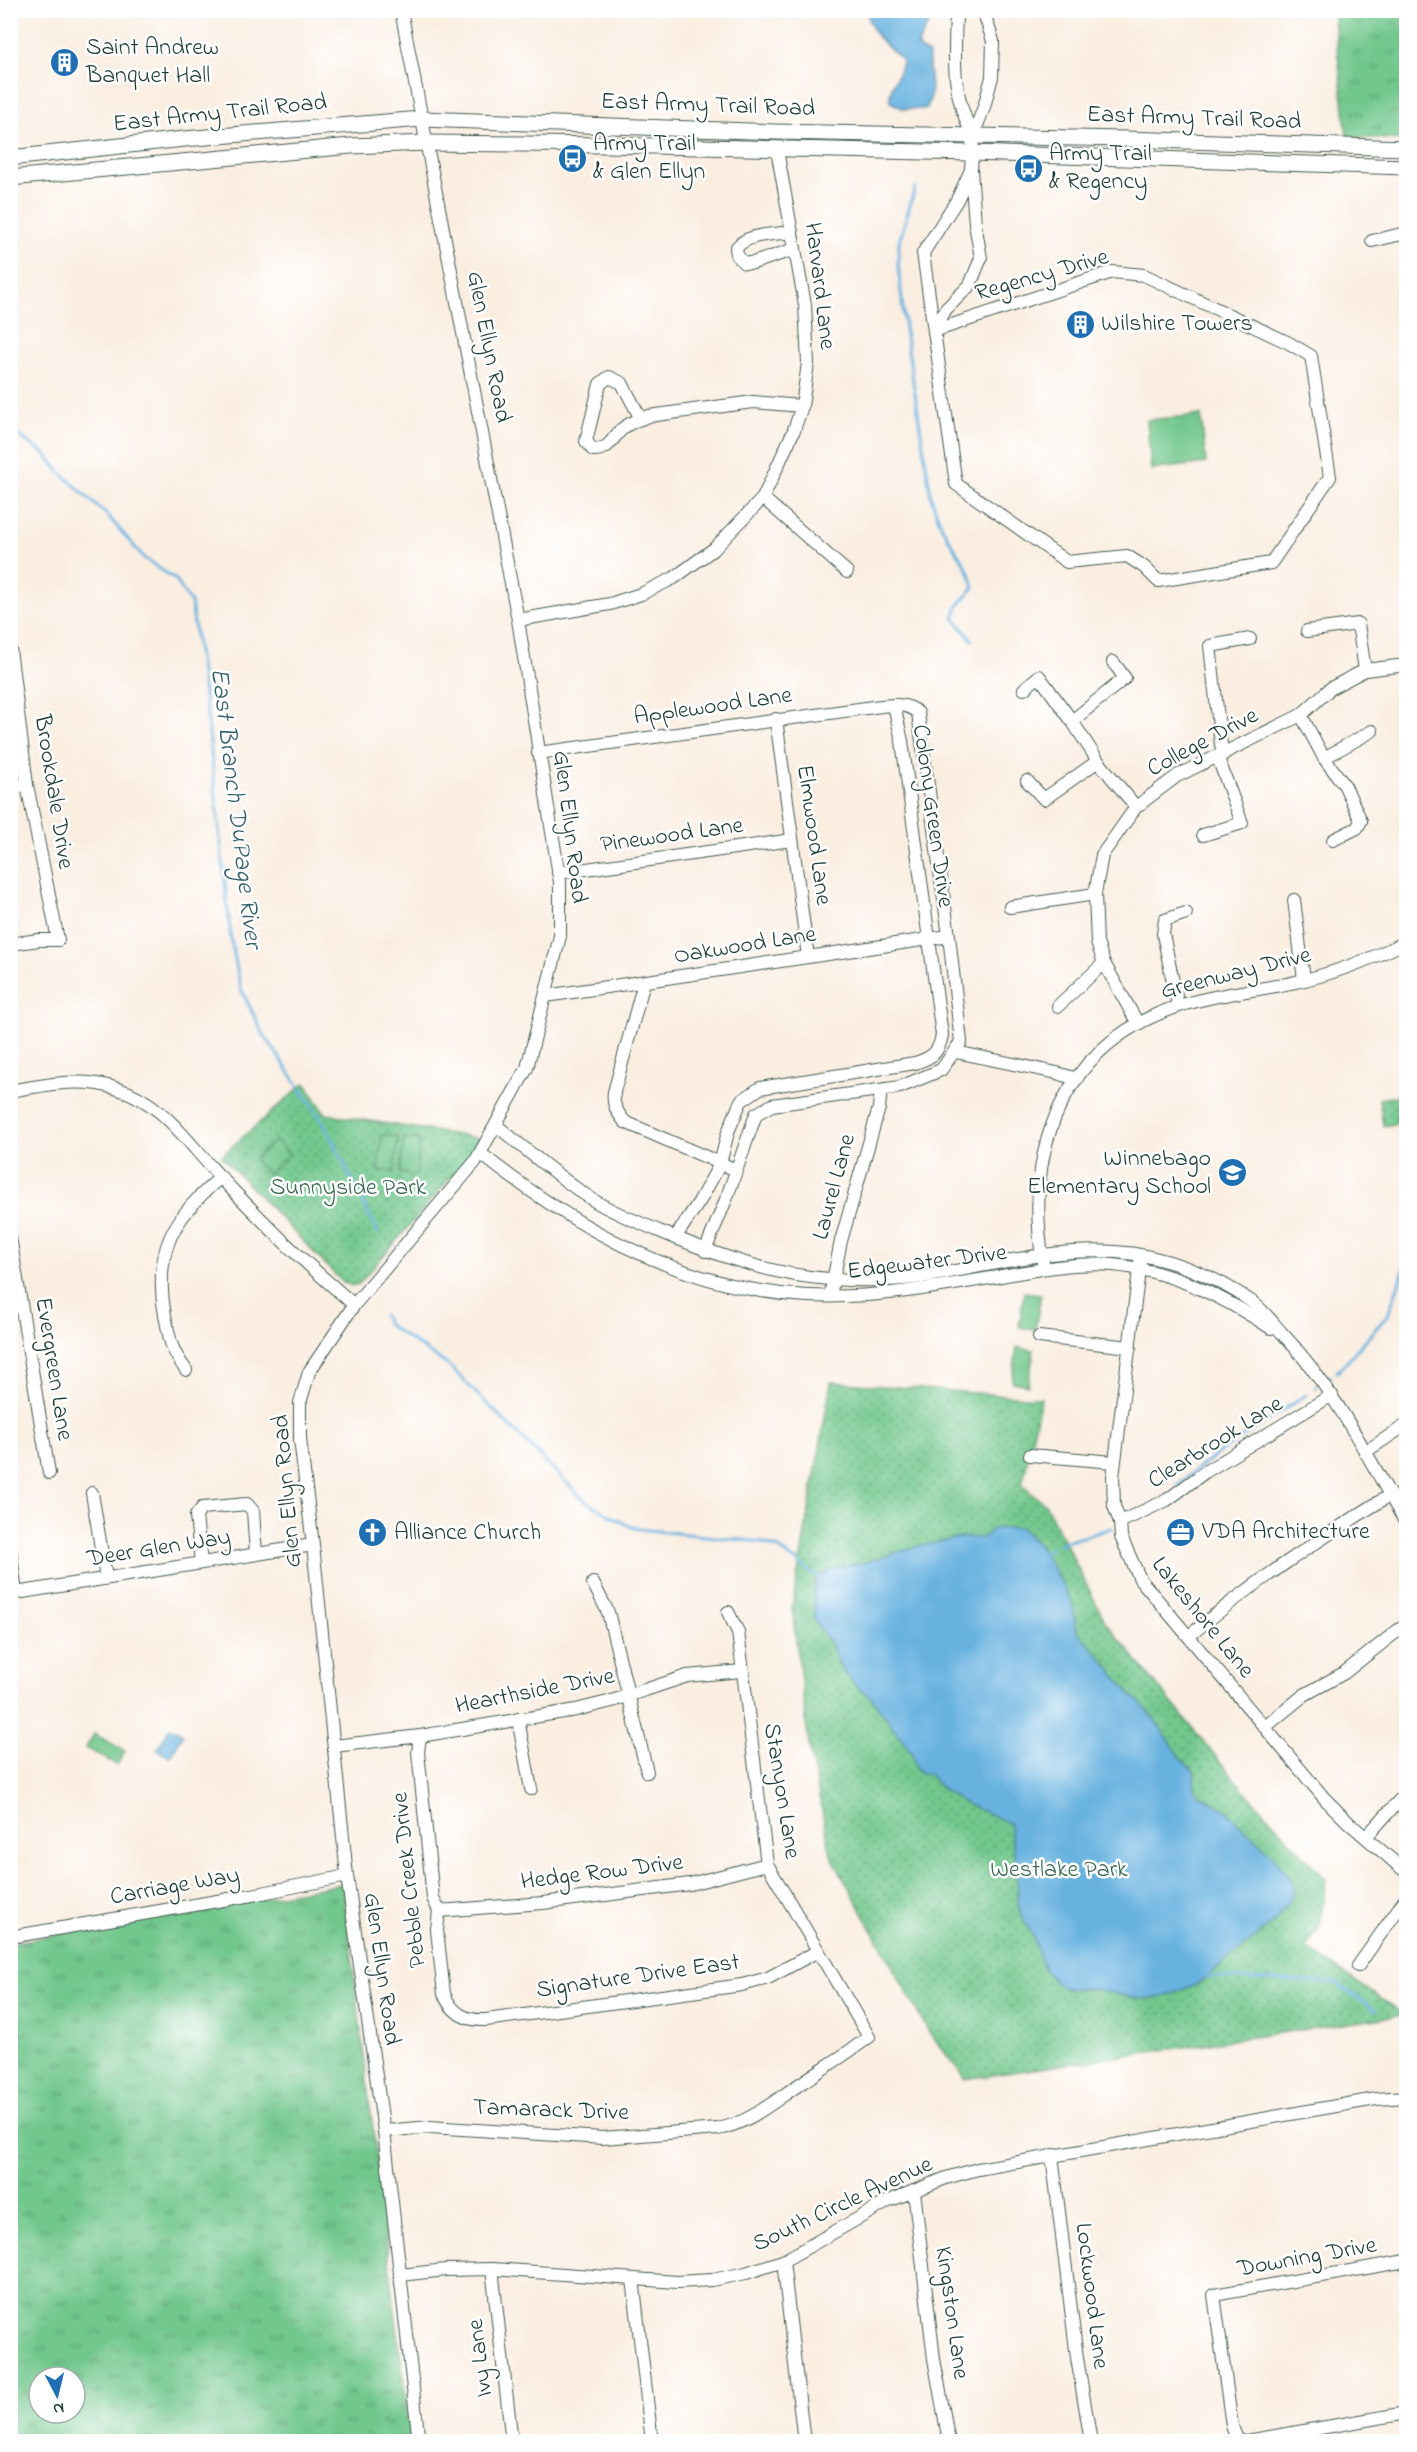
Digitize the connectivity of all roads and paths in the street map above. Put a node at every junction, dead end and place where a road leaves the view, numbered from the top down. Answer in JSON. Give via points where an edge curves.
{"nodes":[{"id":1,"x":401,"y":10,"type":"edge"},
{"id":2,"x":954,"y":10,"type":"edge"},
{"id":3,"x":983,"y":10,"type":"edge"},
{"id":4,"x":421,"y":119,"type":"junction"},
{"id":5,"x":973,"y":136,"type":"junction"},
{"id":6,"x":426,"y":143,"type":"junction"},
{"id":7,"x":1407,"y":148,"type":"edge"},
{"id":8,"x":777,"y":150,"type":"junction"},
{"id":9,"x":972,"y":153,"type":"junction"},
{"id":10,"x":10,"y":158,"type":"edge"},
{"id":11,"x":1407,"y":167,"type":"edge"},
{"id":12,"x":970,"y":170,"type":"junction"},
{"id":13,"x":10,"y":178,"type":"edge"},
{"id":14,"x":792,"y":232,"type":"junction"},
{"id":15,"x":1407,"y":232,"type":"edge"},
{"id":16,"x":1372,"y":241,"type":"dead end"},
{"id":17,"x":795,"y":249,"type":"junction"},
{"id":18,"x":934,"y":331,"type":"junction"},
{"id":19,"x":802,"y":406,"type":"junction"},
{"id":20,"x":641,"y":419,"type":"junction"},
{"id":21,"x":763,"y":498,"type":"junction"},
{"id":22,"x":847,"y":572,"type":"dead end"},
{"id":23,"x":518,"y":620,"type":"junction"},
{"id":24,"x":1306,"y":630,"type":"dead end"},
{"id":25,"x":1250,"y":639,"type":"dead end"},
{"id":26,"x":10,"y":650,"type":"edge"},
{"id":27,"x":1113,"y":662,"type":"dead end"},
{"id":28,"x":1407,"y":665,"type":"edge"},
{"id":29,"x":1365,"y":670,"type":"junction"},
{"id":30,"x":1024,"y":689,"type":"dead end"},
{"id":31,"x":894,"y":705,"type":"junction"},
{"id":32,"x":1301,"y":715,"type":"junction"},
{"id":33,"x":776,"y":719,"type":"junction"},
{"id":34,"x":1072,"y":721,"type":"junction"},
{"id":35,"x":1372,"y":731,"type":"dead end"},
{"id":36,"x":538,"y":753,"type":"junction"},
{"id":37,"x":1221,"y":756,"type":"junction"},
{"id":38,"x":1324,"y":758,"type":"junction"},
{"id":39,"x":1098,"y":761,"type":"junction"},
{"id":40,"x":1027,"y":781,"type":"dead end"},
{"id":41,"x":27,"y":785,"type":"junction"},
{"id":42,"x":10,"y":787,"type":"edge"},
{"id":43,"x":1136,"y":807,"type":"junction"},
{"id":44,"x":1203,"y":835,"type":"dead end"},
{"id":45,"x":792,"y":840,"type":"junction"},
{"id":46,"x":1333,"y":840,"type":"dead end"},
{"id":47,"x":558,"y":873,"type":"junction"},
{"id":48,"x":1095,"y":894,"type":"junction"},
{"id":49,"x":1294,"y":900,"type":"dead end"},
{"id":50,"x":1010,"y":907,"type":"dead end"},
{"id":51,"x":1186,"y":913,"type":"dead end"},
{"id":52,"x":949,"y":936,"type":"junction"},
{"id":53,"x":929,"y":939,"type":"junction"},
{"id":54,"x":1407,"y":942,"type":"edge"},
{"id":55,"x":10,"y":944,"type":"edge"},
{"id":56,"x":808,"y":957,"type":"junction"},
{"id":57,"x":1104,"y":963,"type":"junction"},
{"id":58,"x":1304,"y":980,"type":"junction"},
{"id":59,"x":644,"y":982,"type":"junction"},
{"id":60,"x":546,"y":996,"type":"junction"},
{"id":61,"x":1058,"y":1006,"type":"dead end"},
{"id":62,"x":1178,"y":1006,"type":"junction"},
{"id":63,"x":1138,"y":1024,"type":"junction"},
{"id":64,"x":956,"y":1052,"type":"junction"},
{"id":65,"x":1077,"y":1079,"type":"junction"},
{"id":66,"x":881,"y":1090,"type":"junction"},
{"id":67,"x":10,"y":1091,"type":"edge"},
{"id":68,"x":496,"y":1125,"type":"junction"},
{"id":69,"x":480,"y":1152,"type":"junction"},
{"id":70,"x":720,"y":1164,"type":"junction"},
{"id":71,"x":736,"y":1170,"type":"junction"},
{"id":72,"x":221,"y":1177,"type":"junction"},
{"id":73,"x":10,"y":1237,"type":"edge"},
{"id":74,"x":675,"y":1238,"type":"junction"},
{"id":75,"x":705,"y":1251,"type":"junction"},
{"id":76,"x":1042,"y":1256,"type":"junction"},
{"id":77,"x":1141,"y":1256,"type":"junction"},
{"id":78,"x":1044,"y":1269,"type":"junction"},
{"id":79,"x":1139,"y":1270,"type":"junction"},
{"id":80,"x":833,"y":1279,"type":"junction"},
{"id":81,"x":830,"y":1296,"type":"junction"},
{"id":82,"x":354,"y":1305,"type":"junction"},
{"id":83,"x":1039,"y":1337,"type":"dead end"},
{"id":84,"x":1290,"y":1341,"type":"junction"},
{"id":85,"x":1130,"y":1347,"type":"junction"},
{"id":86,"x":186,"y":1370,"type":"dead end"},
{"id":87,"x":1332,"y":1395,"type":"junction"},
{"id":88,"x":1407,"y":1425,"type":"edge"},
{"id":89,"x":1365,"y":1452,"type":"junction"},
{"id":90,"x":1029,"y":1455,"type":"dead end"},
{"id":91,"x":1114,"y":1462,"type":"junction"},
{"id":92,"x":49,"y":1473,"type":"dead end"},
{"id":93,"x":92,"y":1493,"type":"dead end"},
{"id":94,"x":1390,"y":1495,"type":"junction"},
{"id":95,"x":1120,"y":1522,"type":"junction"},
{"id":96,"x":1407,"y":1523,"type":"edge"},
{"id":97,"x":314,"y":1545,"type":"junction"},
{"id":98,"x":10,"y":1547,"type":"edge"},
{"id":99,"x":256,"y":1554,"type":"junction"},
{"id":100,"x":201,"y":1563,"type":"junction"},
{"id":101,"x":106,"y":1578,"type":"junction"},
{"id":102,"x":593,"y":1583,"type":"dead end"},
{"id":103,"x":13,"y":1593,"type":"edge"},
{"id":104,"x":728,"y":1612,"type":"dead end"},
{"id":105,"x":1407,"y":1624,"type":"edge"},
{"id":106,"x":1189,"y":1636,"type":"junction"},
{"id":107,"x":742,"y":1671,"type":"junction"},
{"id":108,"x":629,"y":1695,"type":"junction"},
{"id":109,"x":518,"y":1719,"type":"junction"},
{"id":110,"x":1265,"y":1727,"type":"junction"},
{"id":111,"x":420,"y":1736,"type":"junction"},
{"id":112,"x":334,"y":1746,"type":"junction"},
{"id":113,"x":647,"y":1772,"type":"dead end"},
{"id":114,"x":531,"y":1789,"type":"dead end"},
{"id":115,"x":1407,"y":1793,"type":"edge"},
{"id":116,"x":1366,"y":1837,"type":"junction"},
{"id":117,"x":767,"y":1864,"type":"junction"},
{"id":118,"x":1407,"y":1872,"type":"edge"},
{"id":119,"x":347,"y":1876,"type":"junction"},
{"id":120,"x":1407,"y":1898,"type":"edge"},
{"id":121,"x":439,"y":1911,"type":"junction"},
{"id":122,"x":10,"y":1937,"type":"edge"},
{"id":123,"x":818,"y":1951,"type":"junction"},
{"id":124,"x":1358,"y":1966,"type":"dead end"},
{"id":125,"x":459,"y":2015,"type":"joint"},
{"id":126,"x":869,"y":2037,"type":"joint"},
{"id":127,"x":1407,"y":2097,"type":"edge"},
{"id":128,"x":384,"y":2130,"type":"junction"},
{"id":129,"x":1052,"y":2155,"type":"junction"},
{"id":130,"x":914,"y":2191,"type":"junction"},
{"id":131,"x":783,"y":2261,"type":"junction"},
{"id":132,"x":1407,"y":2261,"type":"edge"},
{"id":133,"x":492,"y":2269,"type":"junction"},
{"id":134,"x":400,"y":2275,"type":"junction"},
{"id":135,"x":633,"y":2279,"type":"junction"},
{"id":136,"x":1407,"y":2413,"type":"edge"},
{"id":137,"x":419,"y":2442,"type":"edge"},
{"id":138,"x":512,"y":2442,"type":"edge"},
{"id":139,"x":652,"y":2442,"type":"edge"},
{"id":140,"x":804,"y":2442,"type":"edge"},
{"id":141,"x":949,"y":2442,"type":"edge"},
{"id":142,"x":1091,"y":2442,"type":"edge"},
{"id":143,"x":1240,"y":2442,"type":"edge"}],
"edges":[{"from":1,"to":4,"type":"street","name":"Glen Ellyn Road"},
{"from":2,"to":5,"type":"street","name":"Regency Drive","via":[[957,94]]},
{"from":3,"to":5,"type":"street","name":"Regency Drive","via":[[993,41],[992,77]]},
{"from":4,"to":5,"type":"main road","name":"East Army Trail Road"},
{"from":4,"to":6,"type":"street","name":"Glen Ellyn Road"},
{"from":4,"to":10,"type":"main road","name":"East Army Trail Road"},
{"from":5,"to":7,"type":"main road","name":"East Army Trail Road"},
{"from":5,"to":9,"type":"street","name":"Regency Drive"},
{"from":6,"to":8,"type":"main road","name":"East Army Trail Road"},
{"from":6,"to":13,"type":"main road","name":"East Army Trail Road","via":[[351,146]]},
{"from":6,"to":23,"type":"street","name":"Glen Ellyn Road"},
{"from":8,"to":9,"type":"main road","name":"East Army Trail Road"},
{"from":8,"to":14,"type":"street","name":"Harvard Lane"},
{"from":9,"to":11,"type":"main road","name":"East Army Trail Road"},
{"from":9,"to":12,"type":"street","name":"Regency Drive"},
{"from":12,"to":18,"type":"street","name":"Regency Drive","via":[[957,200],[923,253]]},
{"from":12,"to":18,"type":"street","name":"Regency Drive","via":[[981,258],[970,285],[946,309]]},
{"from":14,"to":17,"type":"street","name":"Harvard Lane"},
{"from":14,"to":17,"type":"street","via":[[741,242],[736,248],[737,255],[744,263],[753,263]]},
{"from":15,"to":16,"type":"street"},
{"from":17,"to":19,"type":"street","name":"Harvard Lane","via":[[807,321],[808,363]]},
{"from":18,"to":18,"type":"street","name":"Regency Drive","via":[[956,484],[1067,562],[1127,556],[1158,581],[1271,563],[1330,477],[1311,356],[1144,275],[1112,272]]},
{"from":19,"to":20,"type":"street","via":[[744,403]]},
{"from":19,"to":21,"type":"street","name":"Harvard Lane","via":[[786,452]]},
{"from":20,"to":20,"type":"street","via":[[622,428],[602,450],[593,450],[586,441],[600,384],[609,376],[622,383]]},
{"from":21,"to":22,"type":"street"},
{"from":21,"to":23,"type":"street","name":"Harvard Lane","via":[[716,548],[666,582],[610,604]]},
{"from":23,"to":36,"type":"street","name":"Glen Ellyn Road"},
{"from":24,"to":29,"type":"street","via":[[1358,624]]},
{"from":25,"to":37,"type":"street","via":[[1210,646]]},
{"from":26,"to":41,"type":"street","name":"Brookdale Drive"},
{"from":27,"to":34,"type":"street","via":[[1125,678]]},
{"from":28,"to":29,"type":"street","name":"College Drive"},
{"from":29,"to":32,"type":"street","name":"College Drive","via":[[1331,688]]},
{"from":30,"to":34,"type":"street","via":[[1039,676]]},
{"from":31,"to":33,"type":"street","name":"Applewood Lane"},
{"from":31,"to":52,"type":"street","name":"Colony Green Drive","via":[[913,707],[918,713]]},
{"from":31,"to":53,"type":"street","name":"Colony Green Drive"},
{"from":32,"to":37,"type":"street","name":"College Drive"},
{"from":32,"to":38,"type":"street"},
{"from":33,"to":36,"type":"street","name":"Applewood Lane"},
{"from":33,"to":45,"type":"street","name":"Elmwood Lane"},
{"from":34,"to":39,"type":"street"},
{"from":35,"to":38,"type":"street"},
{"from":36,"to":47,"type":"street","name":"Glen Ellyn Road"},
{"from":37,"to":43,"type":"street","name":"College Drive","via":[[1177,776]]},
{"from":37,"to":44,"type":"street","via":[[1242,823]]},
{"from":38,"to":46,"type":"street","via":[[1345,786],[1360,821],[1357,828]]},
{"from":39,"to":40,"type":"street","via":[[1044,799]]},
{"from":39,"to":43,"type":"street"},
{"from":41,"to":42,"type":"street"},
{"from":41,"to":55,"type":"street","name":"Brookdale Drive","via":[[58,940]]},
{"from":43,"to":48,"type":"street","name":"College Drive","via":[[1102,855]]},
{"from":45,"to":47,"type":"street","name":"Pinewood Lane"},
{"from":45,"to":56,"type":"street","name":"Elmwood Lane"},
{"from":47,"to":60,"type":"street","name":"Glen Ellyn Road","via":[[560,936]]},
{"from":48,"to":50,"type":"street"},
{"from":48,"to":57,"type":"street","name":"College Drive","via":[[1098,943]]},
{"from":49,"to":58,"type":"street"},
{"from":51,"to":62,"type":"street","via":[[1165,920],[1163,934]]},
{"from":52,"to":53,"type":"street","name":"Oakwood Lane"},
{"from":52,"to":64,"type":"street","name":"Colony Green Drive","via":[[962,1032]]},
{"from":53,"to":56,"type":"street","name":"Oakwood Lane"},
{"from":53,"to":70,"type":"street","name":"Colony Green Drive","via":[[942,1035],[940,1049],[915,1063],[760,1088],[741,1101]]},
{"from":54,"to":58,"type":"street","name":"Greenway Drive","via":[[1349,967]]},
{"from":56,"to":59,"type":"street","name":"Oakwood Lane"},
{"from":57,"to":61,"type":"street"},
{"from":57,"to":63,"type":"street","name":"College Drive"},
{"from":58,"to":62,"type":"street","name":"Greenway Drive"},
{"from":59,"to":60,"type":"street","name":"Oakwood Lane"},
{"from":59,"to":70,"type":"street","via":[[613,1104],[625,1122]]},
{"from":60,"to":68,"type":"street","name":"Glen Ellyn Road","via":[[527,1068]]},
{"from":62,"to":63,"type":"street","name":"Greenway Drive"},
{"from":63,"to":65,"type":"street","name":"Greenway Drive","via":[[1103,1050]]},
{"from":64,"to":65,"type":"street"},
{"from":64,"to":66,"type":"street","via":[[941,1070],[900,1087]]},
{"from":65,"to":76,"type":"street","name":"Greenway Drive","via":[[1054,1118],[1042,1156],[1037,1202]]},
{"from":66,"to":71,"type":"street","via":[[772,1105],[756,1114]]},
{"from":66,"to":80,"type":"street","name":"Laurel Lane"},
{"from":67,"to":72,"type":"street","via":[[82,1082],[122,1090],[168,1118]]},
{"from":68,"to":69,"type":"street","name":"Glen Ellyn Road"},
{"from":68,"to":74,"type":"street","name":"Edgewater Drive","via":[[592,1200]]},
{"from":69,"to":81,"type":"street","name":"Edgewater Drive","via":[[583,1225],[644,1257],[715,1281],[764,1292]]},
{"from":69,"to":82,"type":"street","name":"Glen Ellyn Road"},
{"from":70,"to":71,"type":"street"},
{"from":70,"to":74,"type":"street","name":"Colony Green Drive"},
{"from":71,"to":75,"type":"street"},
{"from":72,"to":82,"type":"street"},
{"from":72,"to":86,"type":"street","via":[[188,1207],[169,1238],[162,1259],[160,1281],[172,1349]]},
{"from":73,"to":92,"type":"street","name":"Evergreen Lane"},
{"from":74,"to":75,"type":"street","name":"Edgewater Drive"},
{"from":75,"to":80,"type":"street","name":"Edgewater Drive","via":[[750,1265]]},
{"from":76,"to":77,"type":"street","name":"Edgewater Drive","via":[[1116,1252]]},
{"from":76,"to":78,"type":"street","name":"Greenway Drive"},
{"from":76,"to":80,"type":"street","name":"Edgewater Drive","via":[[919,1277]]},
{"from":77,"to":79,"type":"street","name":"Lakeshore Lane"},
{"from":77,"to":84,"type":"street","name":"Edgewater Drive","via":[[1166,1261],[1230,1288],[1255,1304]]},
{"from":78,"to":79,"type":"street","name":"Edgewater Drive","via":[[1113,1265]]},
{"from":78,"to":81,"type":"street","name":"Edgewater Drive","via":[[881,1295]]},
{"from":79,"to":84,"type":"street","name":"Edgewater Drive","via":[[1165,1275],[1223,1297]]},
{"from":79,"to":85,"type":"street","name":"Lakeshore Lane"},
{"from":80,"to":81,"type":"street","name":"Laurel Lane"},
{"from":82,"to":97,"type":"street","name":"Glen Ellyn Road","via":[[309,1371],[300,1403],[300,1439]]},
{"from":83,"to":85,"type":"street"},
{"from":84,"to":87,"type":"street","name":"Edgewater Drive"},
{"from":85,"to":91,"type":"street","name":"Lakeshore Lane"},
{"from":87,"to":89,"type":"street","name":"Edgewater Drive"},
{"from":87,"to":95,"type":"street","name":"Clearbrook Lane","via":[[1205,1472],[1167,1500]]},
{"from":88,"to":89,"type":"street"},
{"from":89,"to":94,"type":"street","name":"Edgewater Drive"},
{"from":90,"to":91,"type":"street"},
{"from":91,"to":95,"type":"street","name":"Lakeshore Lane","via":[[1114,1506]]},
{"from":93,"to":101,"type":"street"},
{"from":94,"to":96,"type":"street","name":"Edgewater Drive"},
{"from":94,"to":106,"type":"street","via":[[1256,1582]]},
{"from":95,"to":106,"type":"street","name":"Lakeshore Lane","via":[[1120,1537],[1140,1579]]},
{"from":97,"to":99,"type":"street","name":"Deer Glen Way"},
{"from":97,"to":112,"type":"street","name":"Glen Ellyn Road"},
{"from":98,"to":103,"type":"street"},
{"from":99,"to":100,"type":"street","name":"Deer Glen Way"},
{"from":99,"to":100,"type":"street","via":[[253,1511],[247,1504],[202,1508],[196,1516]]},
{"from":100,"to":101,"type":"street","name":"Deer Glen Way"},
{"from":101,"to":103,"type":"street","name":"Deer Glen Way"},
{"from":102,"to":108,"type":"street","via":[[608,1612]]},
{"from":104,"to":107,"type":"street","name":"Stanyon Lane","via":[[738,1632]]},
{"from":105,"to":110,"type":"street","via":[[1344,1673],[1304,1695]]},
{"from":106,"to":110,"type":"street","name":"Lakeshore Lane"},
{"from":107,"to":108,"type":"street","name":"Hearthside Drive","via":[[687,1676]]},
{"from":107,"to":117,"type":"street","name":"Stanyon Lane"},
{"from":108,"to":109,"type":"street","name":"Hearthside Drive","via":[[576,1710]]},
{"from":108,"to":113,"type":"street"},
{"from":109,"to":111,"type":"street","name":"Hearthside Drive"},
{"from":109,"to":114,"type":"street"},
{"from":110,"to":116,"type":"street","name":"Lakeshore Lane","via":[[1325,1799]]},
{"from":111,"to":112,"type":"street","name":"Hearthside Drive"},
{"from":111,"to":121,"type":"street","name":"Pebble Creek Drive","via":[[418,1752],[433,1898]]},
{"from":112,"to":119,"type":"street","name":"Glen Ellyn Road"},
{"from":115,"to":116,"type":"street"},
{"from":116,"to":118,"type":"street","name":"Lakeshore Lane"},
{"from":117,"to":121,"type":"street","name":"Hedge Row Drive","via":[[690,1884],[543,1903]]},
{"from":117,"to":123,"type":"street","name":"Stanyon Lane"},
{"from":119,"to":122,"type":"street","name":"Carriage Way"},
{"from":119,"to":128,"type":"street","name":"Glen Ellyn Road"},
{"from":120,"to":124,"type":"street"},
{"from":121,"to":125,"type":"street","name":"Pebble Creek Drive","via":[[437,1930],[444,1994]]},
{"from":123,"to":125,"type":"street","name":"Signature Drive East","via":[[768,1978],[742,1985],[486,2020]]},
{"from":123,"to":126,"type":"street","name":"Stanyon Lane"},
{"from":126,"to":128,"type":"street","name":"Tamarack Drive","via":[[755,2116],[718,2129],[603,2138],[430,2127]]},
{"from":127,"to":129,"type":"street","name":"South Circle Avenue","via":[[1376,2099]]},
{"from":128,"to":134,"type":"street","name":"Glen Ellyn Road"},
{"from":129,"to":130,"type":"street","name":"South Circle Avenue","via":[[978,2169]]},
{"from":129,"to":142,"type":"street","name":"Lockwood Lane"},
{"from":130,"to":131,"type":"street","name":"South Circle Avenue","via":[[857,2218]]},
{"from":130,"to":141,"type":"street","name":"Kingston Lane","via":[[934,2359]]},
{"from":131,"to":135,"type":"street","name":"South Circle Avenue","via":[[712,2280]]},
{"from":131,"to":140,"type":"street"},
{"from":132,"to":143,"type":"street","name":"Downing Drive","via":[[1214,2295],[1232,2426]]},
{"from":133,"to":134,"type":"street","name":"South Circle Avenue"},
{"from":133,"to":135,"type":"street","name":"South Circle Avenue"},
{"from":133,"to":138,"type":"street","name":"Ivy Lane"},
{"from":134,"to":137,"type":"street","name":"Glen Ellyn Road"},
{"from":135,"to":139,"type":"street"},
{"from":136,"to":143,"type":"street"}]}
